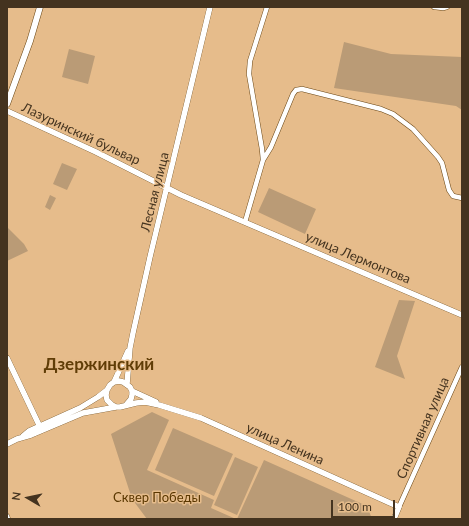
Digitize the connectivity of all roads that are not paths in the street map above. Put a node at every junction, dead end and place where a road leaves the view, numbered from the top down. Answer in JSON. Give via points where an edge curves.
{"nodes":[{"id":1,"x":40,"y":7,"type":"edge"},
{"id":2,"x":210,"y":7,"type":"edge"},
{"id":3,"x":267,"y":7,"type":"edge"},
{"id":4,"x":434,"y":7,"type":"edge"},
{"id":5,"x":447,"y":7,"type":"edge"},
{"id":6,"x":7,"y":104,"type":"edge"},
{"id":7,"x":7,"y":111,"type":"edge"},
{"id":8,"x":263,"y":160,"type":"junction"},
{"id":9,"x":168,"y":188,"type":"junction"},
{"id":10,"x":462,"y":198,"type":"edge"},
{"id":11,"x":245,"y":222,"type":"junction"},
{"id":12,"x":462,"y":315,"type":"edge"},
{"id":13,"x":130,"y":348,"type":"junction"},
{"id":14,"x":7,"y":358,"type":"edge"},
{"id":15,"x":462,"y":367,"type":"edge"},
{"id":16,"x":114,"y":382,"type":"junction"},
{"id":17,"x":127,"y":384,"type":"junction"},
{"id":18,"x":107,"y":390,"type":"junction"},
{"id":19,"x":132,"y":391,"type":"junction"},
{"id":20,"x":159,"y":405,"type":"junction"},
{"id":21,"x":124,"y":406,"type":"junction"},
{"id":22,"x":116,"y":407,"type":"junction"},
{"id":23,"x":40,"y":427,"type":"junction"},
{"id":24,"x":17,"y":439,"type":"junction"},
{"id":25,"x":7,"y":444,"type":"edge"},
{"id":26,"x":399,"y":507,"type":"junction"},
{"id":27,"x":394,"y":519,"type":"edge"}],
"edges":[{"from":1,"to":6,"type":"main road"},
{"from":2,"to":9,"type":"street","name":"Лесная улица"},
{"from":3,"to":8,"type":"street","via":[[250,61],[249,74]]},
{"from":4,"to":5,"type":"street"},
{"from":7,"to":9,"type":"street","name":"Лазуринский бульвар"},
{"from":8,"to":10,"type":"street","via":[[293,94],[296,90],[302,89],[393,114],[413,129],[438,156],[449,190],[453,196]]},
{"from":8,"to":11,"type":"street"},
{"from":9,"to":11,"type":"street","name":"улица Лермонтова"},
{"from":9,"to":13,"type":"street","name":"Лесная улица"},
{"from":11,"to":12,"type":"street","name":"улица Лермонтова"},
{"from":13,"to":16,"type":"street","name":"улица Ленина"},
{"from":13,"to":17,"type":"street","name":"Лесная улица"},
{"from":14,"to":23,"type":"street"},
{"from":15,"to":26,"type":"street","name":"Спортивная улица"},
{"from":16,"to":17,"type":"street"},
{"from":16,"to":18,"type":"street","name":"улица Ленина"},
{"from":17,"to":19,"type":"street","name":"улица Ленина"},
{"from":18,"to":22,"type":"street","via":[[107,400]]},
{"from":18,"to":23,"type":"street","name":"улица Ленина","via":[[80,408]]},
{"from":19,"to":20,"type":"street","name":"улица Ленина"},
{"from":19,"to":21,"type":"street","via":[[131,399]]},
{"from":20,"to":21,"type":"street","name":"улица Ленина","via":[[136,403]]},
{"from":20,"to":26,"type":"street","name":"улица Ленина","via":[[201,418]]},
{"from":21,"to":22,"type":"street","name":"улица Ленина"},
{"from":22,"to":24,"type":"street","name":"улица Ленина","via":[[83,414]]},
{"from":23,"to":24,"type":"street","name":"улица Ленина"},
{"from":24,"to":25,"type":"street","name":"улица Ленина"},
{"from":26,"to":27,"type":"street","name":"Спортивная улица"}]}
